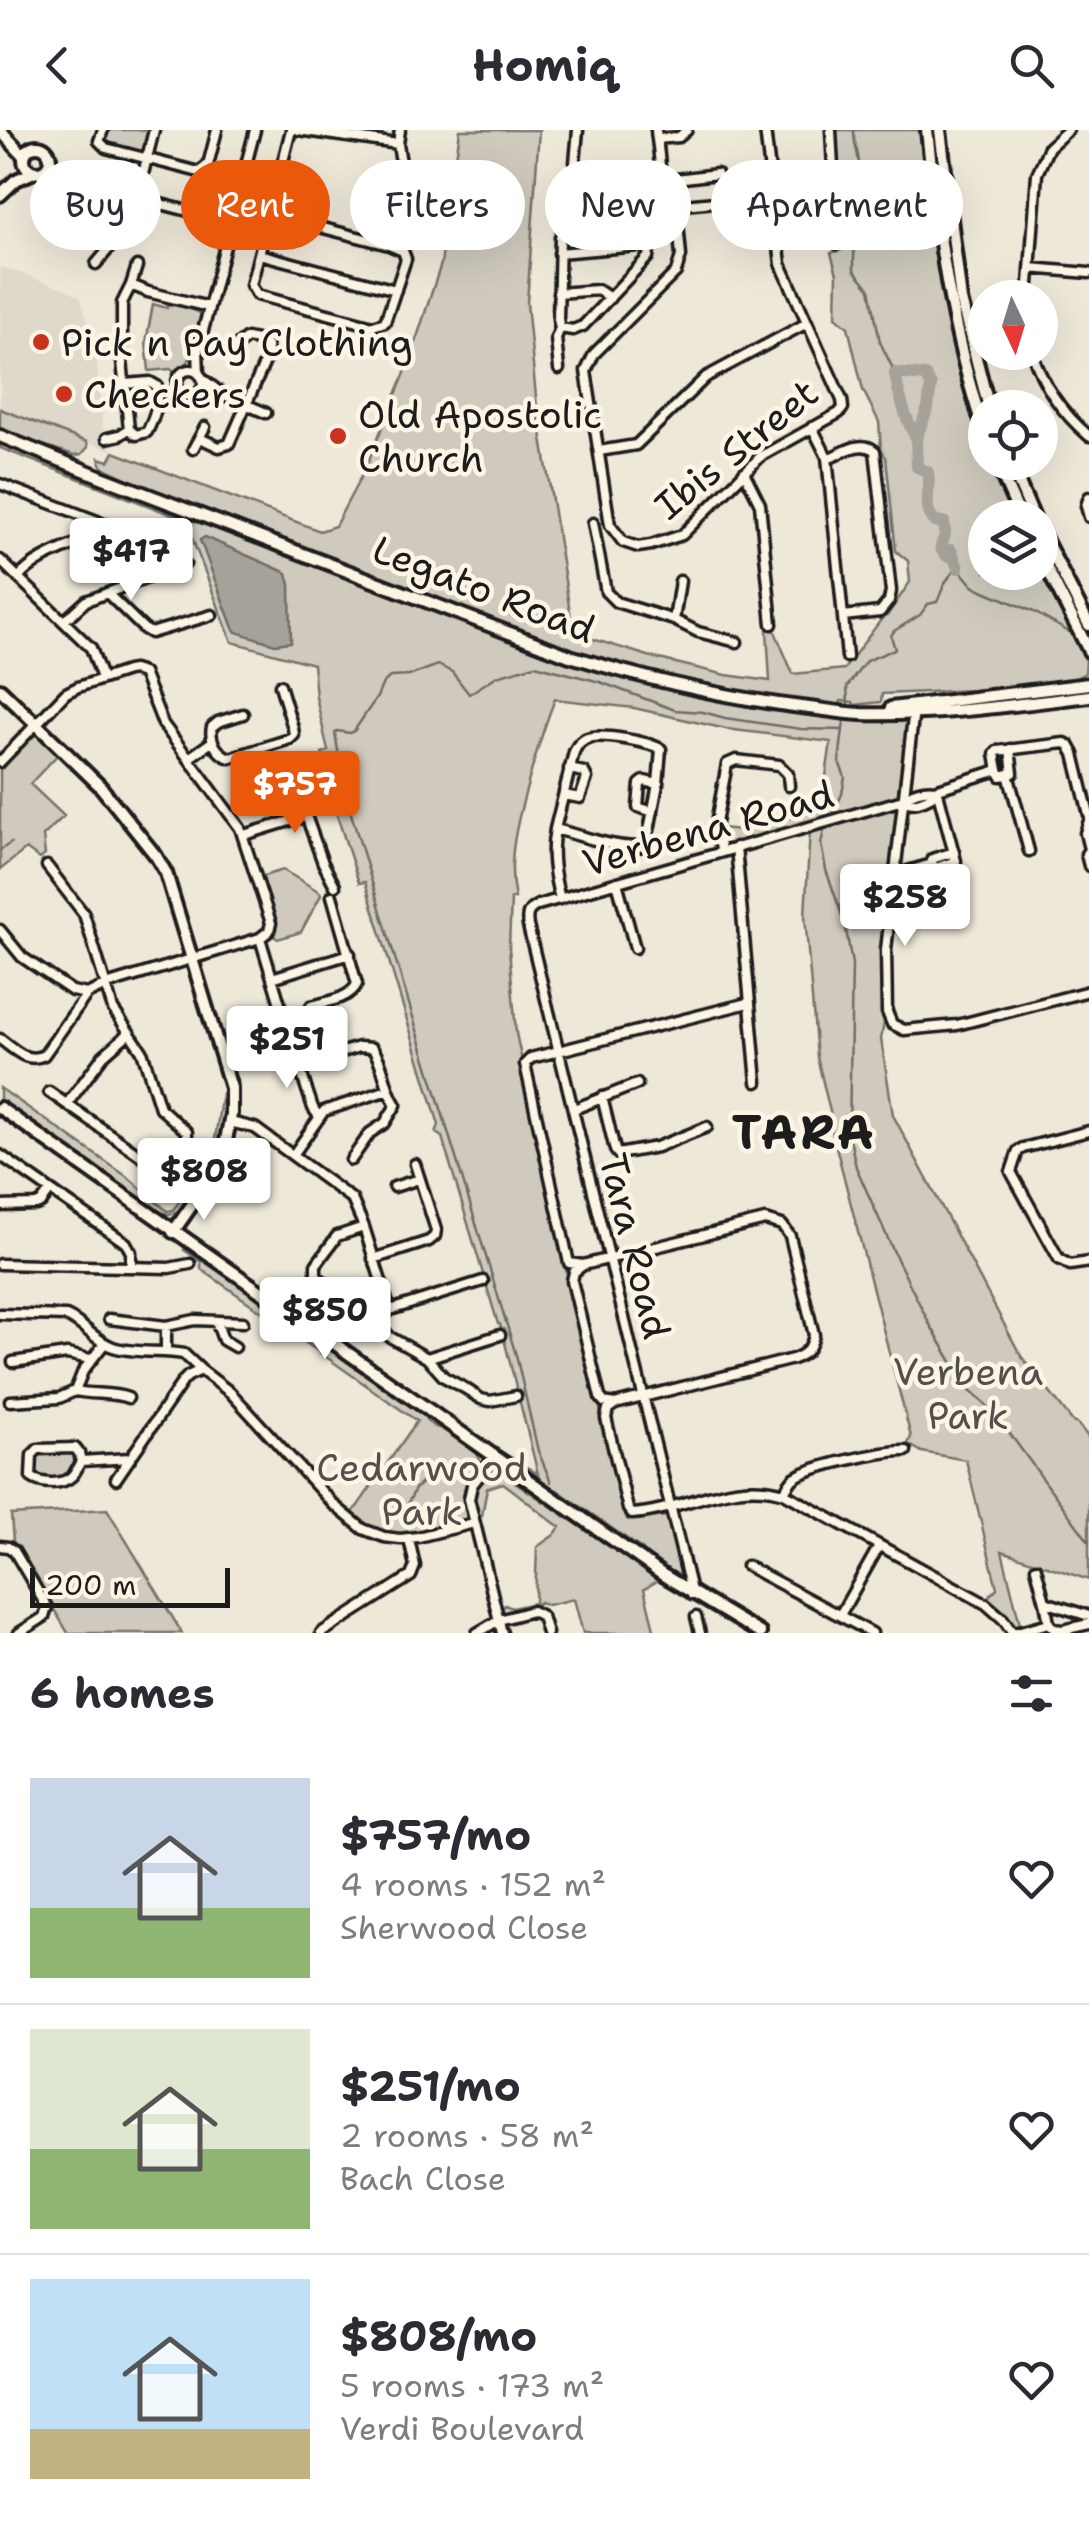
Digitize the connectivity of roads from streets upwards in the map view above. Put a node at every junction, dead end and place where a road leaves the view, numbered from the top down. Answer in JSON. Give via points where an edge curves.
{"nodes":[{"id":1,"x":103,"y":130,"type":"edge"},
{"id":2,"x":154,"y":130,"type":"edge"},
{"id":3,"x":217,"y":130,"type":"edge"},
{"id":4,"x":255,"y":130,"type":"edge"},
{"id":5,"x":295,"y":130,"type":"edge"},
{"id":6,"x":400,"y":130,"type":"edge"},
{"id":7,"x":578,"y":130,"type":"edge"},
{"id":8,"x":686,"y":130,"type":"edge"},
{"id":9,"x":765,"y":130,"type":"edge"},
{"id":10,"x":831,"y":130,"type":"edge"},
{"id":11,"x":928,"y":130,"type":"edge"},
{"id":12,"x":940,"y":130,"type":"edge"},
{"id":13,"x":1068,"y":130,"type":"edge"},
{"id":14,"x":5,"y":133,"type":"edge"},
{"id":15,"x":656,"y":134,"type":"edge"},
{"id":16,"x":398,"y":144,"type":"junction"},
{"id":17,"x":33,"y":146,"type":"junction"},
{"id":18,"x":146,"y":158,"type":"junction"},
{"id":19,"x":24,"y":159,"type":"junction"},
{"id":20,"x":50,"y":159,"type":"edge"},
{"id":21,"x":247,"y":160,"type":"edge"},
{"id":22,"x":286,"y":160,"type":"edge"},
{"id":23,"x":401,"y":160,"type":"edge"},
{"id":24,"x":575,"y":160,"type":"edge"},
{"id":25,"x":658,"y":160,"type":"edge"},
{"id":26,"x":768,"y":160,"type":"edge"},
{"id":27,"x":832,"y":160,"type":"edge"},
{"id":28,"x":30,"y":169,"type":"edge"},
{"id":29,"x":30,"y":174,"type":"edge"},
{"id":30,"x":16,"y":180,"type":"junction"},
{"id":31,"x":0,"y":195,"type":"edge"},
{"id":32,"x":107,"y":250,"type":"edge"},
{"id":33,"x":224,"y":250,"type":"edge"},
{"id":34,"x":259,"y":250,"type":"edge"},
{"id":35,"x":403,"y":250,"type":"edge"},
{"id":36,"x":590,"y":250,"type":"edge"},
{"id":37,"x":649,"y":250,"type":"edge"},
{"id":38,"x":680,"y":250,"type":"edge"},
{"id":39,"x":779,"y":250,"type":"edge"},
{"id":40,"x":560,"y":253,"type":"joint"},
{"id":41,"x":258,"y":254,"type":"junction"},
{"id":42,"x":96,"y":264,"type":"dead end"},
{"id":43,"x":137,"y":266,"type":"dead end"},
{"id":44,"x":1030,"y":268,"type":"junction"},
{"id":45,"x":1089,"y":272,"type":"edge"},
{"id":46,"x":1029,"y":280,"type":"edge"},
{"id":47,"x":131,"y":285,"type":"junction"},
{"id":48,"x":396,"y":290,"type":"junction"},
{"id":49,"x":558,"y":293,"type":"junction"},
{"id":50,"x":610,"y":298,"type":"junction"},
{"id":51,"x":209,"y":308,"type":"junction"},
{"id":52,"x":807,"y":322,"type":"junction"},
{"id":53,"x":968,"y":327,"type":"edge"},
{"id":54,"x":560,"y":328,"type":"junction"},
{"id":55,"x":238,"y":345,"type":"dead end"},
{"id":56,"x":198,"y":350,"type":"junction"},
{"id":57,"x":559,"y":369,"type":"dead end"},
{"id":58,"x":1039,"y":370,"type":"edge"},
{"id":59,"x":182,"y":372,"type":"junction"},
{"id":60,"x":201,"y":376,"type":"junction"},
{"id":61,"x":125,"y":384,"type":"junction"},
{"id":62,"x":971,"y":390,"type":"edge"},
{"id":63,"x":198,"y":393,"type":"junction"},
{"id":64,"x":222,"y":394,"type":"junction"},
{"id":65,"x":246,"y":405,"type":"junction"},
{"id":66,"x":266,"y":413,"type":"dead end"},
{"id":67,"x":205,"y":427,"type":"dead end"},
{"id":68,"x":812,"y":427,"type":"junction"},
{"id":69,"x":129,"y":429,"type":"junction"},
{"id":70,"x":0,"y":436,"type":"edge"},
{"id":71,"x":1089,"y":436,"type":"edge"},
{"id":72,"x":107,"y":438,"type":"dead end"},
{"id":73,"x":200,"y":438,"type":"junction"},
{"id":74,"x":194,"y":450,"type":"dead end"},
{"id":75,"x":598,"y":451,"type":"junction"},
{"id":76,"x":827,"y":457,"type":"junction"},
{"id":77,"x":744,"y":472,"type":"junction"},
{"id":78,"x":0,"y":484,"type":"edge"},
{"id":79,"x":1089,"y":497,"type":"edge"},
{"id":80,"x":1089,"y":517,"type":"edge"},
{"id":81,"x":592,"y":523,"type":"dead end"},
{"id":82,"x":110,"y":526,"type":"junction"},
{"id":83,"x":618,"y":538,"type":"junction"},
{"id":84,"x":138,"y":543,"type":"dead end"},
{"id":85,"x":598,"y":550,"type":"junction"},
{"id":86,"x":0,"y":560,"type":"edge"},
{"id":87,"x":185,"y":564,"type":"dead end"},
{"id":88,"x":1058,"y":564,"type":"edge"},
{"id":89,"x":18,"y":578,"type":"junction"},
{"id":90,"x":680,"y":580,"type":"dead end"},
{"id":91,"x":1058,"y":590,"type":"edge"},
{"id":92,"x":106,"y":593,"type":"junction"},
{"id":93,"x":212,"y":616,"type":"dead end"},
{"id":94,"x":843,"y":616,"type":"junction"},
{"id":95,"x":674,"y":620,"type":"junction"},
{"id":96,"x":64,"y":621,"type":"junction"},
{"id":97,"x":772,"y":624,"type":"dead end"},
{"id":98,"x":1089,"y":625,"type":"edge"},
{"id":99,"x":737,"y":642,"type":"dead end"},
{"id":100,"x":1089,"y":651,"type":"edge"},
{"id":101,"x":846,"y":657,"type":"dead end"},
{"id":102,"x":102,"y":678,"type":"junction"},
{"id":103,"x":1089,"y":684,"type":"edge"},
{"id":104,"x":280,"y":685,"type":"dead end"},
{"id":105,"x":0,"y":689,"type":"edge"},
{"id":106,"x":1089,"y":696,"type":"edge"},
{"id":107,"x":914,"y":710,"type":"junction"},
{"id":108,"x":243,"y":714,"type":"dead end"},
{"id":109,"x":36,"y":724,"type":"junction"},
{"id":110,"x":213,"y":741,"type":"junction"},
{"id":111,"x":1010,"y":749,"type":"junction"},
{"id":112,"x":190,"y":758,"type":"junction"},
{"id":113,"x":0,"y":762,"type":"edge"},
{"id":114,"x":570,"y":769,"type":"junction"},
{"id":115,"x":1003,"y":772,"type":"junction"},
{"id":116,"x":291,"y":774,"type":"dead end"},
{"id":117,"x":658,"y":784,"type":"junction"},
{"id":118,"x":789,"y":786,"type":"dead end"},
{"id":119,"x":936,"y":790,"type":"junction"},
{"id":120,"x":564,"y":795,"type":"junction"},
{"id":121,"x":903,"y":800,"type":"junction"},
{"id":122,"x":653,"y":812,"type":"junction"},
{"id":123,"x":306,"y":816,"type":"junction"},
{"id":124,"x":1089,"y":818,"type":"edge"},
{"id":125,"x":555,"y":830,"type":"junction"},
{"id":126,"x":244,"y":836,"type":"junction"},
{"id":127,"x":736,"y":848,"type":"junction"},
{"id":128,"x":1089,"y":850,"type":"edge"},
{"id":129,"x":1030,"y":851,"type":"dead end"},
{"id":130,"x":722,"y":852,"type":"junction"},
{"id":131,"x":46,"y":866,"type":"dead end"},
{"id":132,"x":1089,"y":866,"type":"edge"},
{"id":133,"x":908,"y":871,"type":"dead end"},
{"id":134,"x":617,"y":882,"type":"junction"},
{"id":135,"x":335,"y":886,"type":"dead end"},
{"id":136,"x":332,"y":896,"type":"dead end"},
{"id":137,"x":560,"y":899,"type":"junction"},
{"id":138,"x":529,"y":910,"type":"joint"},
{"id":139,"x":0,"y":930,"type":"edge"},
{"id":140,"x":260,"y":938,"type":"junction"},
{"id":141,"x":635,"y":948,"type":"dead end"},
{"id":142,"x":350,"y":954,"type":"junction"},
{"id":143,"x":194,"y":959,"type":"junction"},
{"id":144,"x":272,"y":978,"type":"junction"},
{"id":145,"x":106,"y":986,"type":"junction"},
{"id":146,"x":1089,"y":991,"type":"edge"},
{"id":147,"x":72,"y":992,"type":"junction"},
{"id":148,"x":86,"y":994,"type":"junction"},
{"id":149,"x":748,"y":1002,"type":"junction"},
{"id":150,"x":311,"y":1006,"type":"dead end"},
{"id":151,"x":76,"y":1009,"type":"junction"},
{"id":152,"x":128,"y":1034,"type":"junction"},
{"id":153,"x":0,"y":1039,"type":"edge"},
{"id":154,"x":560,"y":1052,"type":"junction"},
{"id":155,"x":325,"y":1057,"type":"dead end"},
{"id":156,"x":756,"y":1082,"type":"dead end"},
{"id":157,"x":638,"y":1084,"type":"dead end"},
{"id":158,"x":388,"y":1090,"type":"junction"},
{"id":159,"x":49,"y":1092,"type":"dead end"},
{"id":160,"x":602,"y":1097,"type":"junction"},
{"id":161,"x":67,"y":1104,"type":"junction"},
{"id":162,"x":0,"y":1108,"type":"edge"},
{"id":163,"x":574,"y":1109,"type":"junction"},
{"id":164,"x":319,"y":1117,"type":"junction"},
{"id":165,"x":230,"y":1122,"type":"junction"},
{"id":166,"x":708,"y":1127,"type":"dead end"},
{"id":167,"x":1089,"y":1132,"type":"edge"},
{"id":168,"x":0,"y":1155,"type":"edge"},
{"id":169,"x":292,"y":1155,"type":"junction"},
{"id":170,"x":351,"y":1160,"type":"dead end"},
{"id":171,"x":415,"y":1164,"type":"dead end"},
{"id":172,"x":420,"y":1179,"type":"junction"},
{"id":173,"x":394,"y":1186,"type":"dead end"},
{"id":174,"x":50,"y":1191,"type":"junction"},
{"id":175,"x":0,"y":1206,"type":"edge"},
{"id":176,"x":364,"y":1226,"type":"junction"},
{"id":177,"x":173,"y":1232,"type":"junction"},
{"id":178,"x":373,"y":1259,"type":"junction"},
{"id":179,"x":610,"y":1259,"type":"junction"},
{"id":180,"x":1089,"y":1262,"type":"edge"},
{"id":181,"x":0,"y":1264,"type":"edge"},
{"id":182,"x":190,"y":1264,"type":"dead end"},
{"id":183,"x":583,"y":1266,"type":"junction"},
{"id":184,"x":131,"y":1267,"type":"junction"},
{"id":185,"x":483,"y":1280,"type":"dead end"},
{"id":186,"x":332,"y":1288,"type":"dead end"},
{"id":187,"x":390,"y":1310,"type":"junction"},
{"id":188,"x":0,"y":1314,"type":"edge"},
{"id":189,"x":109,"y":1319,"type":"dead end"},
{"id":190,"x":216,"y":1322,"type":"junction"},
{"id":191,"x":243,"y":1322,"type":"dead end"},
{"id":192,"x":166,"y":1326,"type":"junction"},
{"id":193,"x":500,"y":1335,"type":"dead end"},
{"id":194,"x":104,"y":1344,"type":"junction"},
{"id":195,"x":235,"y":1347,"type":"dead end"},
{"id":196,"x":166,"y":1352,"type":"junction"},
{"id":197,"x":428,"y":1358,"type":"junction"},
{"id":198,"x":90,"y":1359,"type":"junction"},
{"id":199,"x":13,"y":1362,"type":"dead end"},
{"id":200,"x":201,"y":1370,"type":"junction"},
{"id":201,"x":75,"y":1391,"type":"junction"},
{"id":202,"x":516,"y":1396,"type":"dead end"},
{"id":203,"x":644,"y":1397,"type":"junction"},
{"id":204,"x":128,"y":1398,"type":"dead end"},
{"id":205,"x":10,"y":1401,"type":"dead end"},
{"id":206,"x":615,"y":1404,"type":"junction"},
{"id":207,"x":906,"y":1451,"type":"dead end"},
{"id":208,"x":495,"y":1456,"type":"junction"},
{"id":209,"x":130,"y":1458,"type":"junction"},
{"id":210,"x":81,"y":1461,"type":"junction"},
{"id":211,"x":116,"y":1479,"type":"dead end"},
{"id":212,"x":784,"y":1492,"type":"junction"},
{"id":213,"x":672,"y":1507,"type":"junction"},
{"id":214,"x":474,"y":1523,"type":"junction"},
{"id":215,"x":409,"y":1538,"type":"junction"},
{"id":216,"x":0,"y":1546,"type":"edge"},
{"id":217,"x":879,"y":1546,"type":"junction"},
{"id":218,"x":747,"y":1566,"type":"dead end"},
{"id":219,"x":1036,"y":1568,"type":"dead end"},
{"id":220,"x":692,"y":1595,"type":"junction"},
{"id":221,"x":1046,"y":1602,"type":"junction"},
{"id":222,"x":840,"y":1615,"type":"junction"},
{"id":223,"x":1089,"y":1616,"type":"edge"},
{"id":224,"x":696,"y":1618,"type":"dead end"},
{"id":225,"x":499,"y":1620,"type":"junction"},
{"id":226,"x":1049,"y":1623,"type":"junction"},
{"id":227,"x":1089,"y":1624,"type":"edge"},
{"id":228,"x":19,"y":1633,"type":"edge"},
{"id":229,"x":321,"y":1633,"type":"edge"},
{"id":230,"x":477,"y":1633,"type":"edge"},
{"id":231,"x":502,"y":1633,"type":"edge"},
{"id":232,"x":547,"y":1633,"type":"edge"},
{"id":233,"x":700,"y":1633,"type":"edge"},
{"id":234,"x":760,"y":1633,"type":"edge"},
{"id":235,"x":872,"y":1633,"type":"edge"},
{"id":236,"x":1013,"y":1633,"type":"edge"}],
"edges":[{"from":1,"to":18,"type":"street","via":[[103,147]]},
{"from":2,"to":18,"type":"street"},
{"from":3,"to":18,"type":"street","via":[[203,171]]},
{"from":4,"to":21,"type":"street"},
{"from":5,"to":16,"type":"street"},
{"from":5,"to":22,"type":"street"},
{"from":6,"to":16,"type":"street"},
{"from":7,"to":24,"type":"street"},
{"from":8,"to":15,"type":"street","via":[[679,137]]},
{"from":9,"to":26,"type":"street","name":"Ibis Street"},
{"from":10,"to":27,"type":"street"},
{"from":11,"to":62,"type":"street","via":[[949,296]]},
{"from":12,"to":53,"type":"street"},
{"from":13,"to":44,"type":"street","via":[[1049,147],[1036,174]]},
{"from":14,"to":17,"type":"street"},
{"from":14,"to":19,"type":"street"},
{"from":15,"to":25,"type":"street"},
{"from":16,"to":23,"type":"street"},
{"from":17,"to":19,"type":"street"},
{"from":17,"to":20,"type":"street","via":[[44,148]]},
{"from":19,"to":28,"type":"street"},
{"from":19,"to":30,"type":"street"},
{"from":29,"to":30,"type":"street"},
{"from":30,"to":31,"type":"street"},
{"from":32,"to":42,"type":"street"},
{"from":33,"to":51,"type":"street"},
{"from":34,"to":41,"type":"street"},
{"from":35,"to":48,"type":"street"},
{"from":36,"to":40,"type":"street"},
{"from":37,"to":50,"type":"street"},
{"from":38,"to":75,"type":"street","name":"Ibis Street","via":[[676,272],[588,362]]},
{"from":39,"to":52,"type":"street","name":"Ibis Street"},
{"from":40,"to":49,"type":"street"},
{"from":41,"to":48,"type":"street"},
{"from":41,"to":48,"type":"street","via":[[251,285],[257,295],[373,326],[387,318]]},
{"from":43,"to":47,"type":"street"},
{"from":44,"to":45,"type":"street"},
{"from":44,"to":46,"type":"street"},
{"from":47,"to":51,"type":"street"},
{"from":47,"to":61,"type":"street","via":[[122,303]]},
{"from":49,"to":50,"type":"street","via":[[598,290]]},
{"from":49,"to":54,"type":"street"},
{"from":50,"to":54,"type":"street","via":[[579,328]]},
{"from":51,"to":56,"type":"street"},
{"from":52,"to":68,"type":"street","name":"Ibis Street","via":[[843,404]]},
{"from":52,"to":75,"type":"street","via":[[706,377],[636,444]]},
{"from":54,"to":57,"type":"street"},
{"from":55,"to":65,"type":"street","via":[[249,338],[268,349]]},
{"from":56,"to":59,"type":"street"},
{"from":56,"to":60,"type":"street"},
{"from":58,"to":71,"type":"street","via":[[1056,402]]},
{"from":59,"to":60,"type":"street"},
{"from":59,"to":63,"type":"street","via":[[180,392]]},
{"from":60,"to":63,"type":"street"},
{"from":60,"to":64,"type":"street"},
{"from":61,"to":69,"type":"street"},
{"from":61,"to":69,"type":"street","via":[[150,382],[158,390],[147,432]]},
{"from":63,"to":64,"type":"street"},
{"from":64,"to":65,"type":"street"},
{"from":65,"to":66,"type":"street"},
{"from":65,"to":73,"type":"street","via":[[227,446]]},
{"from":67,"to":73,"type":"street"},
{"from":68,"to":76,"type":"street"},
{"from":68,"to":77,"type":"street","name":"Ibis Street"},
{"from":69,"to":72,"type":"street"},
{"from":70,"to":107,"type":"street","name":"Legato Road","via":[[570,656],[708,692],[836,711]]},
{"from":73,"to":74,"type":"street"},
{"from":75,"to":83,"type":"street","name":"Ibis Street"},
{"from":76,"to":94,"type":"street"},
{"from":76,"to":94,"type":"street","via":[[860,446],[874,451],[892,591],[880,612]]},
{"from":77,"to":83,"type":"street","name":"Ibis Street","via":[[682,535],[644,547]]},
{"from":77,"to":97,"type":"street","via":[[760,504]]},
{"from":78,"to":82,"type":"street"},
{"from":79,"to":80,"type":"street"},
{"from":81,"to":85,"type":"street"},
{"from":82,"to":84,"type":"street"},
{"from":82,"to":89,"type":"street","via":[[38,559]]},
{"from":83,"to":85,"type":"street"},
{"from":85,"to":95,"type":"street","via":[[610,598]]},
{"from":86,"to":89,"type":"street"},
{"from":87,"to":92,"type":"street"},
{"from":88,"to":98,"type":"street"},
{"from":89,"to":96,"type":"street"},
{"from":90,"to":95,"type":"street"},
{"from":91,"to":100,"type":"street"},
{"from":92,"to":93,"type":"street","via":[[151,633]]},
{"from":92,"to":96,"type":"street"},
{"from":94,"to":101,"type":"street"},
{"from":95,"to":99,"type":"street"},
{"from":96,"to":102,"type":"street","via":[[91,648]]},
{"from":102,"to":109,"type":"street","via":[[70,690]]},
{"from":102,"to":112,"type":"street","via":[[143,673],[161,720]]},
{"from":103,"to":107,"type":"street","name":"Legato Road"},
{"from":104,"to":110,"type":"street","via":[[292,737],[230,758]]},
{"from":105,"to":109,"type":"street"},
{"from":106,"to":107,"type":"street","name":"Legato Road"},
{"from":107,"to":121,"type":"street"},
{"from":108,"to":110,"type":"street","via":[[215,724]]},
{"from":109,"to":113,"type":"street"},
{"from":109,"to":143,"type":"street","via":[[100,786],[162,864]]},
{"from":110,"to":112,"type":"street"},
{"from":111,"to":115,"type":"street","via":[[1014,771]]},
{"from":111,"to":115,"type":"street","via":[[996,752]]},
{"from":111,"to":124,"type":"street","via":[[1070,746]]},
{"from":112,"to":126,"type":"street"},
{"from":114,"to":117,"type":"street","via":[[584,740],[628,740],[661,749]]},
{"from":114,"to":120,"type":"street"},
{"from":114,"to":120,"type":"street","via":[[586,778],[580,798]]},
{"from":115,"to":119,"type":"street","name":"Verbena Road"},
{"from":115,"to":129,"type":"street"},
{"from":116,"to":123,"type":"street"},
{"from":117,"to":122,"type":"street"},
{"from":117,"to":122,"type":"street","via":[[640,784],[638,807]]},
{"from":118,"to":130,"type":"street","via":[[779,765],[727,764],[715,828]]},
{"from":119,"to":121,"type":"street","name":"Verbena Road"},
{"from":119,"to":133,"type":"street","via":[[955,862]]},
{"from":120,"to":125,"type":"street"},
{"from":121,"to":127,"type":"street","name":"Verbena Road"},
{"from":121,"to":146,"type":"street","via":[[885,960],[892,1024],[904,1030],[957,1025]]},
{"from":122,"to":125,"type":"street","via":[[642,848]]},
{"from":123,"to":126,"type":"street"},
{"from":123,"to":135,"type":"street"},
{"from":124,"to":128,"type":"street"},
{"from":125,"to":137,"type":"street"},
{"from":126,"to":140,"type":"street","via":[[271,922]]},
{"from":127,"to":130,"type":"street","name":"Verbena Road"},
{"from":127,"to":149,"type":"street"},
{"from":128,"to":132,"type":"street"},
{"from":130,"to":134,"type":"street","name":"Verbena Road"},
{"from":131,"to":145,"type":"street","via":[[84,914]]},
{"from":134,"to":137,"type":"street","name":"Verbena Road"},
{"from":134,"to":141,"type":"street"},
{"from":136,"to":142,"type":"street"},
{"from":137,"to":138,"type":"street","name":"Verbena Road"},
{"from":138,"to":154,"type":"street","name":"Tara Road"},
{"from":139,"to":147,"type":"street","via":[[22,957]]},
{"from":140,"to":143,"type":"street"},
{"from":140,"to":144,"type":"street"},
{"from":142,"to":144,"type":"street"},
{"from":142,"to":150,"type":"street","via":[[356,990]]},
{"from":143,"to":145,"type":"street"},
{"from":143,"to":165,"type":"street","via":[[232,1088]]},
{"from":144,"to":164,"type":"street"},
{"from":145,"to":148,"type":"street"},
{"from":145,"to":152,"type":"street"},
{"from":147,"to":148,"type":"street"},
{"from":147,"to":151,"type":"street"},
{"from":148,"to":151,"type":"street"},
{"from":149,"to":154,"type":"street"},
{"from":149,"to":156,"type":"street"},
{"from":151,"to":153,"type":"street","via":[[36,1059]]},
{"from":152,"to":161,"type":"street"},
{"from":152,"to":161,"type":"street","via":[[142,1052],[160,1108],[187,1132],[187,1144],[171,1166],[151,1164]]},
{"from":154,"to":163,"type":"street","name":"Tara Road"},
{"from":154,"to":183,"type":"street","via":[[532,1058],[526,1069],[568,1260]]},
{"from":155,"to":158,"type":"street","via":[[372,1048]]},
{"from":157,"to":160,"type":"street"},
{"from":158,"to":164,"type":"street"},
{"from":158,"to":170,"type":"street","via":[[396,1108]]},
{"from":159,"to":161,"type":"street"},
{"from":160,"to":163,"type":"street"},
{"from":160,"to":166,"type":"street","via":[[618,1154]]},
{"from":162,"to":177,"type":"street"},
{"from":163,"to":179,"type":"street","name":"Tara Road"},
{"from":164,"to":169,"type":"street"},
{"from":165,"to":169,"type":"street","via":[[255,1128]]},
{"from":165,"to":177,"type":"street","via":[[222,1162]]},
{"from":167,"to":180,"type":"street","via":[[1022,1148],[1010,1172],[1059,1259],[1070,1266]]},
{"from":168,"to":174,"type":"street"},
{"from":169,"to":176,"type":"street","via":[[349,1196]]},
{"from":171,"to":172,"type":"street"},
{"from":172,"to":173,"type":"street"},
{"from":172,"to":178,"type":"street","via":[[434,1238]]},
{"from":174,"to":175,"type":"street","via":[[36,1206]]},
{"from":174,"to":184,"type":"street","via":[[126,1243]]},
{"from":176,"to":178,"type":"street"},
{"from":176,"to":186,"type":"street","via":[[339,1234],[316,1265],[316,1276]]},
{"from":177,"to":208,"type":"street"},
{"from":178,"to":187,"type":"street"},
{"from":179,"to":183,"type":"street"},
{"from":179,"to":203,"type":"street","name":"Tara Road"},
{"from":179,"to":203,"type":"street","via":[[765,1220],[790,1236],[814,1335],[806,1353]]},
{"from":181,"to":184,"type":"street"},
{"from":182,"to":184,"type":"street"},
{"from":183,"to":206,"type":"street","via":[[572,1281],[600,1397]]},
{"from":185,"to":187,"type":"street"},
{"from":187,"to":197,"type":"street","via":[[383,1331]]},
{"from":188,"to":194,"type":"street","via":[[66,1316]]},
{"from":189,"to":192,"type":"street"},
{"from":190,"to":191,"type":"street"},
{"from":190,"to":192,"type":"street"},
{"from":190,"to":195,"type":"street","via":[[223,1340]]},
{"from":192,"to":196,"type":"street"},
{"from":193,"to":197,"type":"street"},
{"from":194,"to":196,"type":"street"},
{"from":194,"to":198,"type":"street"},
{"from":196,"to":200,"type":"street","via":[[192,1359]]},
{"from":197,"to":202,"type":"street","via":[[444,1377],[481,1399]]},
{"from":198,"to":199,"type":"street","via":[[67,1354]]},
{"from":198,"to":201,"type":"street"},
{"from":200,"to":209,"type":"street","via":[[182,1382]]},
{"from":200,"to":215,"type":"street","via":[[239,1401],[350,1520],[376,1535]]},
{"from":201,"to":204,"type":"street"},
{"from":201,"to":205,"type":"street"},
{"from":203,"to":206,"type":"street"},
{"from":203,"to":213,"type":"street","name":"Tara Road"},
{"from":206,"to":213,"type":"street","via":[[606,1418],[630,1512]]},
{"from":207,"to":212,"type":"street","via":[[807,1472]]},
{"from":208,"to":214,"type":"street","via":[[470,1490]]},
{"from":208,"to":220,"type":"street"},
{"from":209,"to":210,"type":"street"},
{"from":209,"to":211,"type":"street"},
{"from":210,"to":210,"type":"street","via":[[75,1448],[38,1450],[31,1478],[66,1481]]},
{"from":212,"to":213,"type":"street","via":[[751,1487]]},
{"from":212,"to":217,"type":"street"},
{"from":213,"to":220,"type":"street","name":"Tara Road"},
{"from":214,"to":215,"type":"street"},
{"from":214,"to":225,"type":"street"},
{"from":215,"to":229,"type":"street","via":[[411,1576]]},
{"from":216,"to":228,"type":"street","via":[[14,1551],[47,1607],[44,1617]]},
{"from":217,"to":222,"type":"street"},
{"from":217,"to":236,"type":"street","via":[[986,1604]]},
{"from":218,"to":222,"type":"street"},
{"from":219,"to":221,"type":"street"},
{"from":220,"to":234,"type":"street"},
{"from":221,"to":223,"type":"street"},
{"from":221,"to":226,"type":"street"},
{"from":222,"to":235,"type":"street"},
{"from":224,"to":233,"type":"street"},
{"from":225,"to":230,"type":"street"},
{"from":225,"to":231,"type":"street"},
{"from":225,"to":232,"type":"street","via":[[535,1611]]},
{"from":226,"to":227,"type":"street","via":[[1057,1631]]},
{"from":226,"to":236,"type":"street"}]}
